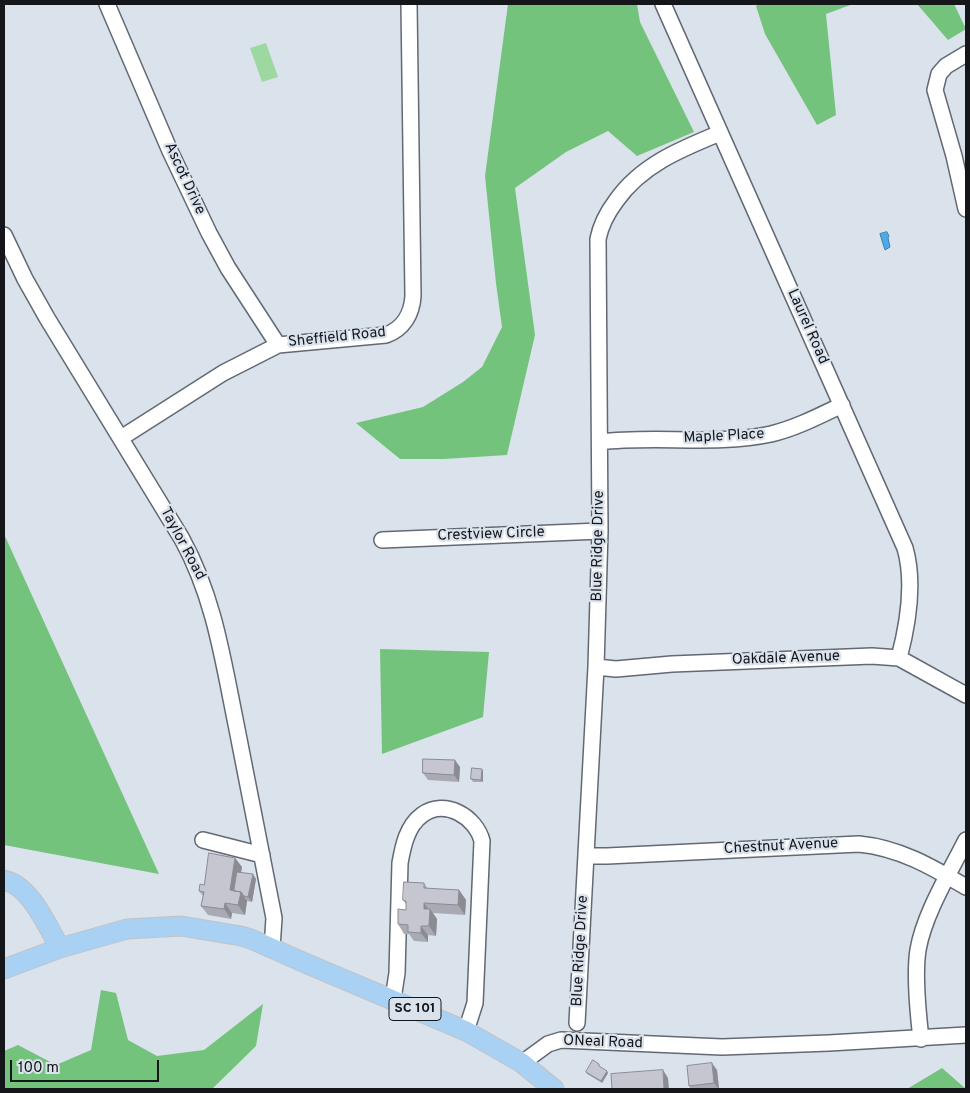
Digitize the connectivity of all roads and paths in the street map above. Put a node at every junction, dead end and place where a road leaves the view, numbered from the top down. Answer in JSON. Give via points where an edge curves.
{"nodes":[{"id":1,"x":107,"y":4,"type":"edge"},
{"id":2,"x":409,"y":4,"type":"edge"},
{"id":3,"x":663,"y":4,"type":"edge"},
{"id":4,"x":966,"y":54,"type":"edge"},
{"id":5,"x":720,"y":133,"type":"junction"},
{"id":6,"x":966,"y":209,"type":"edge"},
{"id":7,"x":4,"y":235,"type":"edge"},
{"id":8,"x":278,"y":345,"type":"junction"},
{"id":9,"x":842,"y":405,"type":"junction"},
{"id":10,"x":121,"y":438,"type":"junction"},
{"id":11,"x":600,"y":442,"type":"junction"},
{"id":12,"x":600,"y":531,"type":"junction"},
{"id":13,"x":382,"y":540,"type":"dead end"},
{"id":14,"x":899,"y":658,"type":"junction"},
{"id":15,"x":596,"y":667,"type":"junction"},
{"id":16,"x":966,"y":695,"type":"edge"},
{"id":17,"x":203,"y":840,"type":"dead end"},
{"id":18,"x":966,"y":840,"type":"edge"},
{"id":19,"x":262,"y":855,"type":"junction"},
{"id":20,"x":586,"y":856,"type":"junction"},
{"id":21,"x":948,"y":876,"type":"junction"},
{"id":22,"x":4,"y":880,"type":"edge"},
{"id":23,"x":966,"y":887,"type":"edge"},
{"id":24,"x":60,"y":948,"type":"junction"},
{"id":25,"x":272,"y":948,"type":"junction"},
{"id":26,"x":4,"y":969,"type":"edge"},
{"id":27,"x":393,"y":999,"type":"junction"},
{"id":28,"x":577,"y":1022,"type":"dead end"},
{"id":29,"x":466,"y":1031,"type":"junction"},
{"id":30,"x":966,"y":1035,"type":"edge"},
{"id":31,"x":921,"y":1039,"type":"junction"},
{"id":32,"x":522,"y":1063,"type":"junction"},
{"id":33,"x":554,"y":1089,"type":"edge"}],
"edges":[{"from":1,"to":8,"type":"street","name":"Ascot Drive","via":[[209,233]]},
{"from":2,"to":8,"type":"street","name":"Sheffield Road","via":[[413,289],[410,312],[401,326],[386,335]]},
{"from":3,"to":5,"type":"street","name":"Laurel Road"},
{"from":4,"to":6,"type":"street","via":[[939,74],[935,90]]},
{"from":5,"to":9,"type":"street","name":"Laurel Road"},
{"from":5,"to":11,"type":"street","name":"Blue Ridge Drive","via":[[643,171],[622,192],[602,225],[597,251]]},
{"from":7,"to":10,"type":"street","name":"Taylor Road","via":[[47,318]]},
{"from":8,"to":10,"type":"street","name":"Sheffield Road","via":[[223,373]]},
{"from":9,"to":11,"type":"street","name":"Maple Place","via":[[792,428],[755,437]]},
{"from":9,"to":14,"type":"street","name":"Laurel Road","via":[[908,557],[909,600]]},
{"from":10,"to":19,"type":"street","name":"Taylor Road","via":[[182,539],[207,594]]},
{"from":11,"to":12,"type":"street","name":"Blue Ridge Drive"},
{"from":12,"to":13,"type":"street","name":"Crestview Circle"},
{"from":12,"to":15,"type":"street","name":"Blue Ridge Drive"},
{"from":14,"to":15,"type":"street","name":"Oakdale Avenue","via":[[872,656],[616,669]]},
{"from":14,"to":16,"type":"street","name":"Oakdale Avenue"},
{"from":15,"to":20,"type":"street","name":"Blue Ridge Drive"},
{"from":17,"to":19,"type":"street"},
{"from":18,"to":21,"type":"street"},
{"from":19,"to":25,"type":"street","name":"Taylor Road","via":[[274,918]]},
{"from":20,"to":21,"type":"street","name":"Chestnut Avenue","via":[[859,844],[909,856]]},
{"from":20,"to":28,"type":"street","name":"Blue Ridge Drive"},
{"from":21,"to":23,"type":"street","name":"Chestnut Avenue"},
{"from":21,"to":31,"type":"street","via":[[918,949]]},
{"from":22,"to":24,"type":"main road","via":[[14,882],[25,892]]},
{"from":24,"to":25,"type":"main road","number":"SC 101","via":[[127,929],[181,926],[241,936]]},
{"from":24,"to":26,"type":"main road"},
{"from":25,"to":27,"type":"main road","number":"SC 101"},
{"from":27,"to":29,"type":"main road","number":"SC 101"},
{"from":27,"to":29,"type":"street","via":[[402,849],[415,821],[423,814],[444,808],[455,811],[474,824],[482,841],[475,1003]]},
{"from":29,"to":32,"type":"main road","number":"SC 101"},
{"from":30,"to":31,"type":"street","name":"ONeal Road"},
{"from":31,"to":32,"type":"street","name":"ONeal Road","via":[[722,1047],[561,1040],[548,1044]]},
{"from":32,"to":33,"type":"main road","number":"SC 101"}]}
